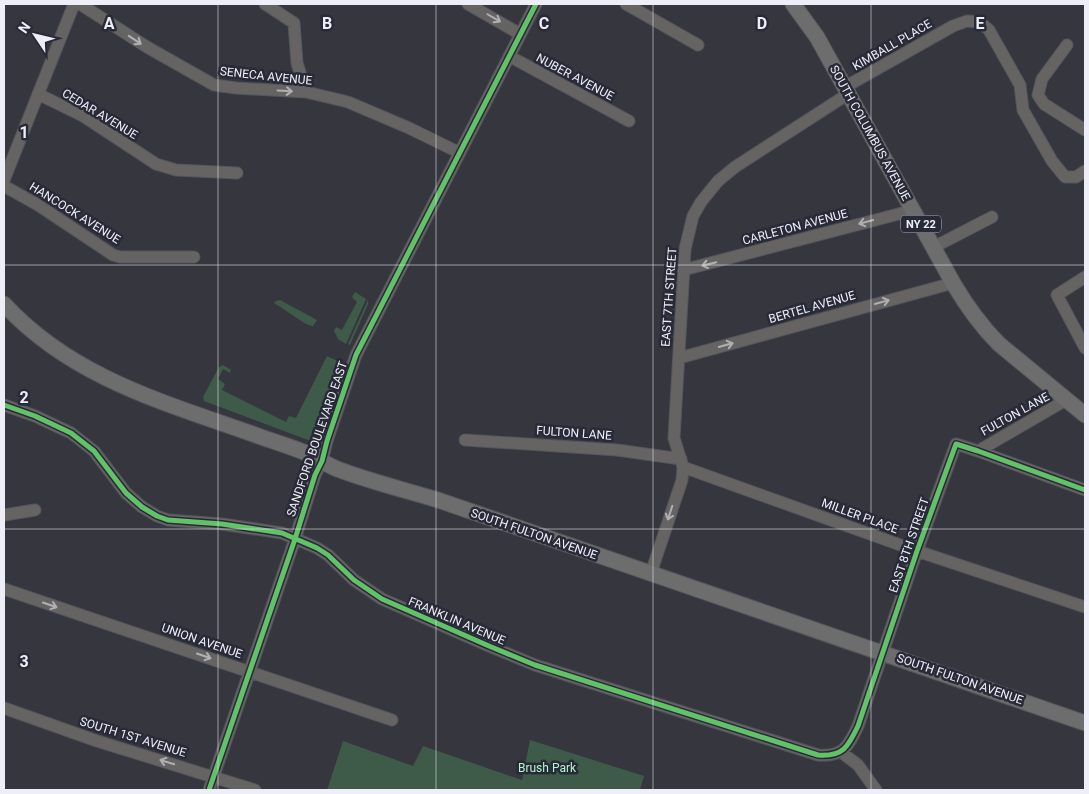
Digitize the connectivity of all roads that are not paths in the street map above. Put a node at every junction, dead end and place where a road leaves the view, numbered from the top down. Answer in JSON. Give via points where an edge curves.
{"nodes":[{"id":1,"x":74,"y":4,"type":"edge"},
{"id":2,"x":80,"y":4,"type":"edge"},
{"id":3,"x":265,"y":4,"type":"edge"},
{"id":4,"x":468,"y":4,"type":"edge"},
{"id":5,"x":536,"y":4,"type":"edge"},
{"id":6,"x":626,"y":4,"type":"edge"},
{"id":7,"x":793,"y":4,"type":"edge"},
{"id":8,"x":520,"y":34,"type":"junction"},
{"id":9,"x":698,"y":45,"type":"dead end"},
{"id":10,"x":1067,"y":45,"type":"dead end"},
{"id":11,"x":509,"y":56,"type":"junction"},
{"id":12,"x":846,"y":91,"type":"junction"},
{"id":13,"x":306,"y":92,"type":"junction"},
{"id":14,"x":38,"y":94,"type":"junction"},
{"id":15,"x":629,"y":121,"type":"dead end"},
{"id":16,"x":1085,"y":130,"type":"edge"},
{"id":17,"x":460,"y":153,"type":"junction"},
{"id":18,"x":1085,"y":171,"type":"edge"},
{"id":19,"x":237,"y":173,"type":"dead end"},
{"id":20,"x":4,"y":180,"type":"edge"},
{"id":21,"x":4,"y":186,"type":"edge"},
{"id":22,"x":914,"y":210,"type":"junction"},
{"id":23,"x":992,"y":217,"type":"dead end"},
{"id":24,"x":934,"y":247,"type":"junction"},
{"id":25,"x":194,"y":258,"type":"dead end"},
{"id":26,"x":683,"y":270,"type":"junction"},
{"id":27,"x":1085,"y":278,"type":"edge"},
{"id":28,"x":953,"y":282,"type":"junction"},
{"id":29,"x":4,"y":304,"type":"edge"},
{"id":30,"x":1085,"y":348,"type":"edge"},
{"id":31,"x":679,"y":358,"type":"junction"},
{"id":32,"x":1066,"y":400,"type":"junction"},
{"id":33,"x":4,"y":405,"type":"edge"},
{"id":34,"x":1084,"y":413,"type":"edge"},
{"id":35,"x":465,"y":440,"type":"dead end"},
{"id":36,"x":978,"y":451,"type":"junction"},
{"id":37,"x":322,"y":461,"type":"junction"},
{"id":38,"x":682,"y":463,"type":"junction"},
{"id":39,"x":1085,"y":490,"type":"edge"},
{"id":40,"x":35,"y":510,"type":"dead end"},
{"id":41,"x":4,"y":515,"type":"edge"},
{"id":42,"x":295,"y":539,"type":"junction"},
{"id":43,"x":917,"y":551,"type":"junction"},
{"id":44,"x":651,"y":573,"type":"junction"},
{"id":45,"x":4,"y":589,"type":"edge"},
{"id":46,"x":1085,"y":607,"type":"edge"},
{"id":47,"x":882,"y":653,"type":"junction"},
{"id":48,"x":249,"y":672,"type":"junction"},
{"id":49,"x":4,"y":708,"type":"edge"},
{"id":50,"x":392,"y":720,"type":"dead end"},
{"id":51,"x":1085,"y":723,"type":"edge"},
{"id":52,"x":841,"y":752,"type":"junction"},
{"id":53,"x":214,"y":776,"type":"junction"},
{"id":54,"x":209,"y":790,"type":"edge"},
{"id":55,"x":255,"y":790,"type":"edge"},
{"id":56,"x":876,"y":790,"type":"edge"}],
"edges":[{"from":1,"to":14,"type":"street"},
{"from":2,"to":13,"type":"street","name":"SENECA AVENUE","one_way":true,"via":[[214,85]]},
{"from":3,"to":13,"type":"street","via":[[294,23],[297,64]]},
{"from":4,"to":8,"type":"street","one_way":true},
{"from":5,"to":8,"type":"street","name":"SANDFORD BOULEVARD EAST"},
{"from":6,"to":9,"type":"street"},
{"from":7,"to":12,"type":"main road","name":"SOUTH COLUMBUS AVENUE","number":"NY 22","via":[[817,37]]},
{"from":8,"to":11,"type":"street","name":"SANDFORD BOULEVARD EAST"},
{"from":10,"to":16,"type":"street","via":[[1042,79],[1038,95],[1044,104]]},
{"from":11,"to":15,"type":"street","name":"NUBER AVENUE"},
{"from":11,"to":17,"type":"street","name":"SANDFORD BOULEVARD EAST"},
{"from":12,"to":18,"type":"street","name":"KIMBALL PLACE","via":[[953,26],[967,21],[980,22],[989,30],[1020,85],[1023,110],[1052,161],[1065,177],[1076,177]]},
{"from":12,"to":22,"type":"main road","name":"SOUTH COLUMBUS AVENUE","number":"NY 22"},
{"from":12,"to":26,"type":"street","name":"EAST 7TH STREET","via":[[718,181],[693,216]]},
{"from":13,"to":17,"type":"street","name":"SENECA AVENUE","via":[[348,102]]},
{"from":14,"to":19,"type":"street","name":"CEDAR AVENUE","via":[[82,116],[156,164],[176,170]]},
{"from":14,"to":20,"type":"street"},
{"from":17,"to":37,"type":"street","name":"SANDFORD BOULEVARD EAST","via":[[356,355]]},
{"from":21,"to":25,"type":"street","name":"HANCOCK AVENUE","via":[[113,255]]},
{"from":22,"to":24,"type":"main road","name":"SOUTH COLUMBUS AVENUE","number":"NY 22"},
{"from":22,"to":26,"type":"street","name":"CARLETON AVENUE","one_way":true},
{"from":23,"to":24,"type":"street"},
{"from":24,"to":28,"type":"main road","name":"SOUTH COLUMBUS AVENUE","number":"NY 22"},
{"from":26,"to":31,"type":"street","name":"EAST 7TH STREET"},
{"from":27,"to":30,"type":"street","via":[[1057,295]]},
{"from":31,"to":28,"type":"street","name":"BERTEL AVENUE","one_way":true},
{"from":28,"to":32,"type":"main road","name":"SOUTH COLUMBUS AVENUE","number":"NY 22","via":[[988,332]]},
{"from":29,"to":37,"type":"main road","name":"SOUTH FULTON AVENUE","via":[[46,343],[100,376]]},
{"from":31,"to":38,"type":"street","name":"EAST 7TH STREET","via":[[674,438]]},
{"from":32,"to":34,"type":"main road","name":"SOUTH COLUMBUS AVENUE","number":"NY 22"},
{"from":32,"to":36,"type":"street","name":"FULTON LANE"},
{"from":33,"to":42,"type":"street","name":"FRANKLIN AVENUE","via":[[72,433],[94,451],[126,493],[157,516],[168,520],[254,528]]},
{"from":35,"to":38,"type":"street","name":"FULTON LANE","via":[[617,450]]},
{"from":36,"to":39,"type":"street"},
{"from":36,"to":43,"type":"street","name":"EAST 8TH STREET","via":[[956,444]]},
{"from":37,"to":42,"type":"street","name":"SANDFORD BOULEVARD EAST"},
{"from":37,"to":44,"type":"main road","name":"SOUTH FULTON AVENUE","via":[[383,485],[438,500]]},
{"from":38,"to":43,"type":"street","name":"MILLER PLACE"},
{"from":38,"to":44,"type":"street","name":"EAST 7TH STREET","one_way":true,"via":[[682,480]]},
{"from":40,"to":41,"type":"street"},
{"from":42,"to":48,"type":"street","name":"SANDFORD BOULEVARD EAST"},
{"from":42,"to":52,"type":"street","name":"FRANKLIN AVENUE","via":[[328,555],[354,580],[382,599],[535,665],[818,755]]},
{"from":43,"to":46,"type":"street","name":"MILLER PLACE"},
{"from":43,"to":47,"type":"street","name":"EAST 8TH STREET"},
{"from":44,"to":47,"type":"main road","name":"SOUTH FULTON AVENUE"},
{"from":45,"to":48,"type":"street","name":"UNION AVENUE","one_way":true},
{"from":47,"to":51,"type":"main road","name":"SOUTH FULTON AVENUE"},
{"from":47,"to":52,"type":"street","via":[[858,726]]},
{"from":48,"to":50,"type":"street","name":"UNION AVENUE"},
{"from":48,"to":53,"type":"street","name":"SANDFORD BOULEVARD EAST"},
{"from":53,"to":49,"type":"street","name":"SOUTH 1ST AVENUE","one_way":true,"via":[[97,741]]},
{"from":52,"to":56,"type":"street","via":[[858,765]]},
{"from":53,"to":54,"type":"street","name":"SANDFORD BOULEVARD EAST"},
{"from":53,"to":55,"type":"street","name":"SOUTH 1ST AVENUE"}]}
